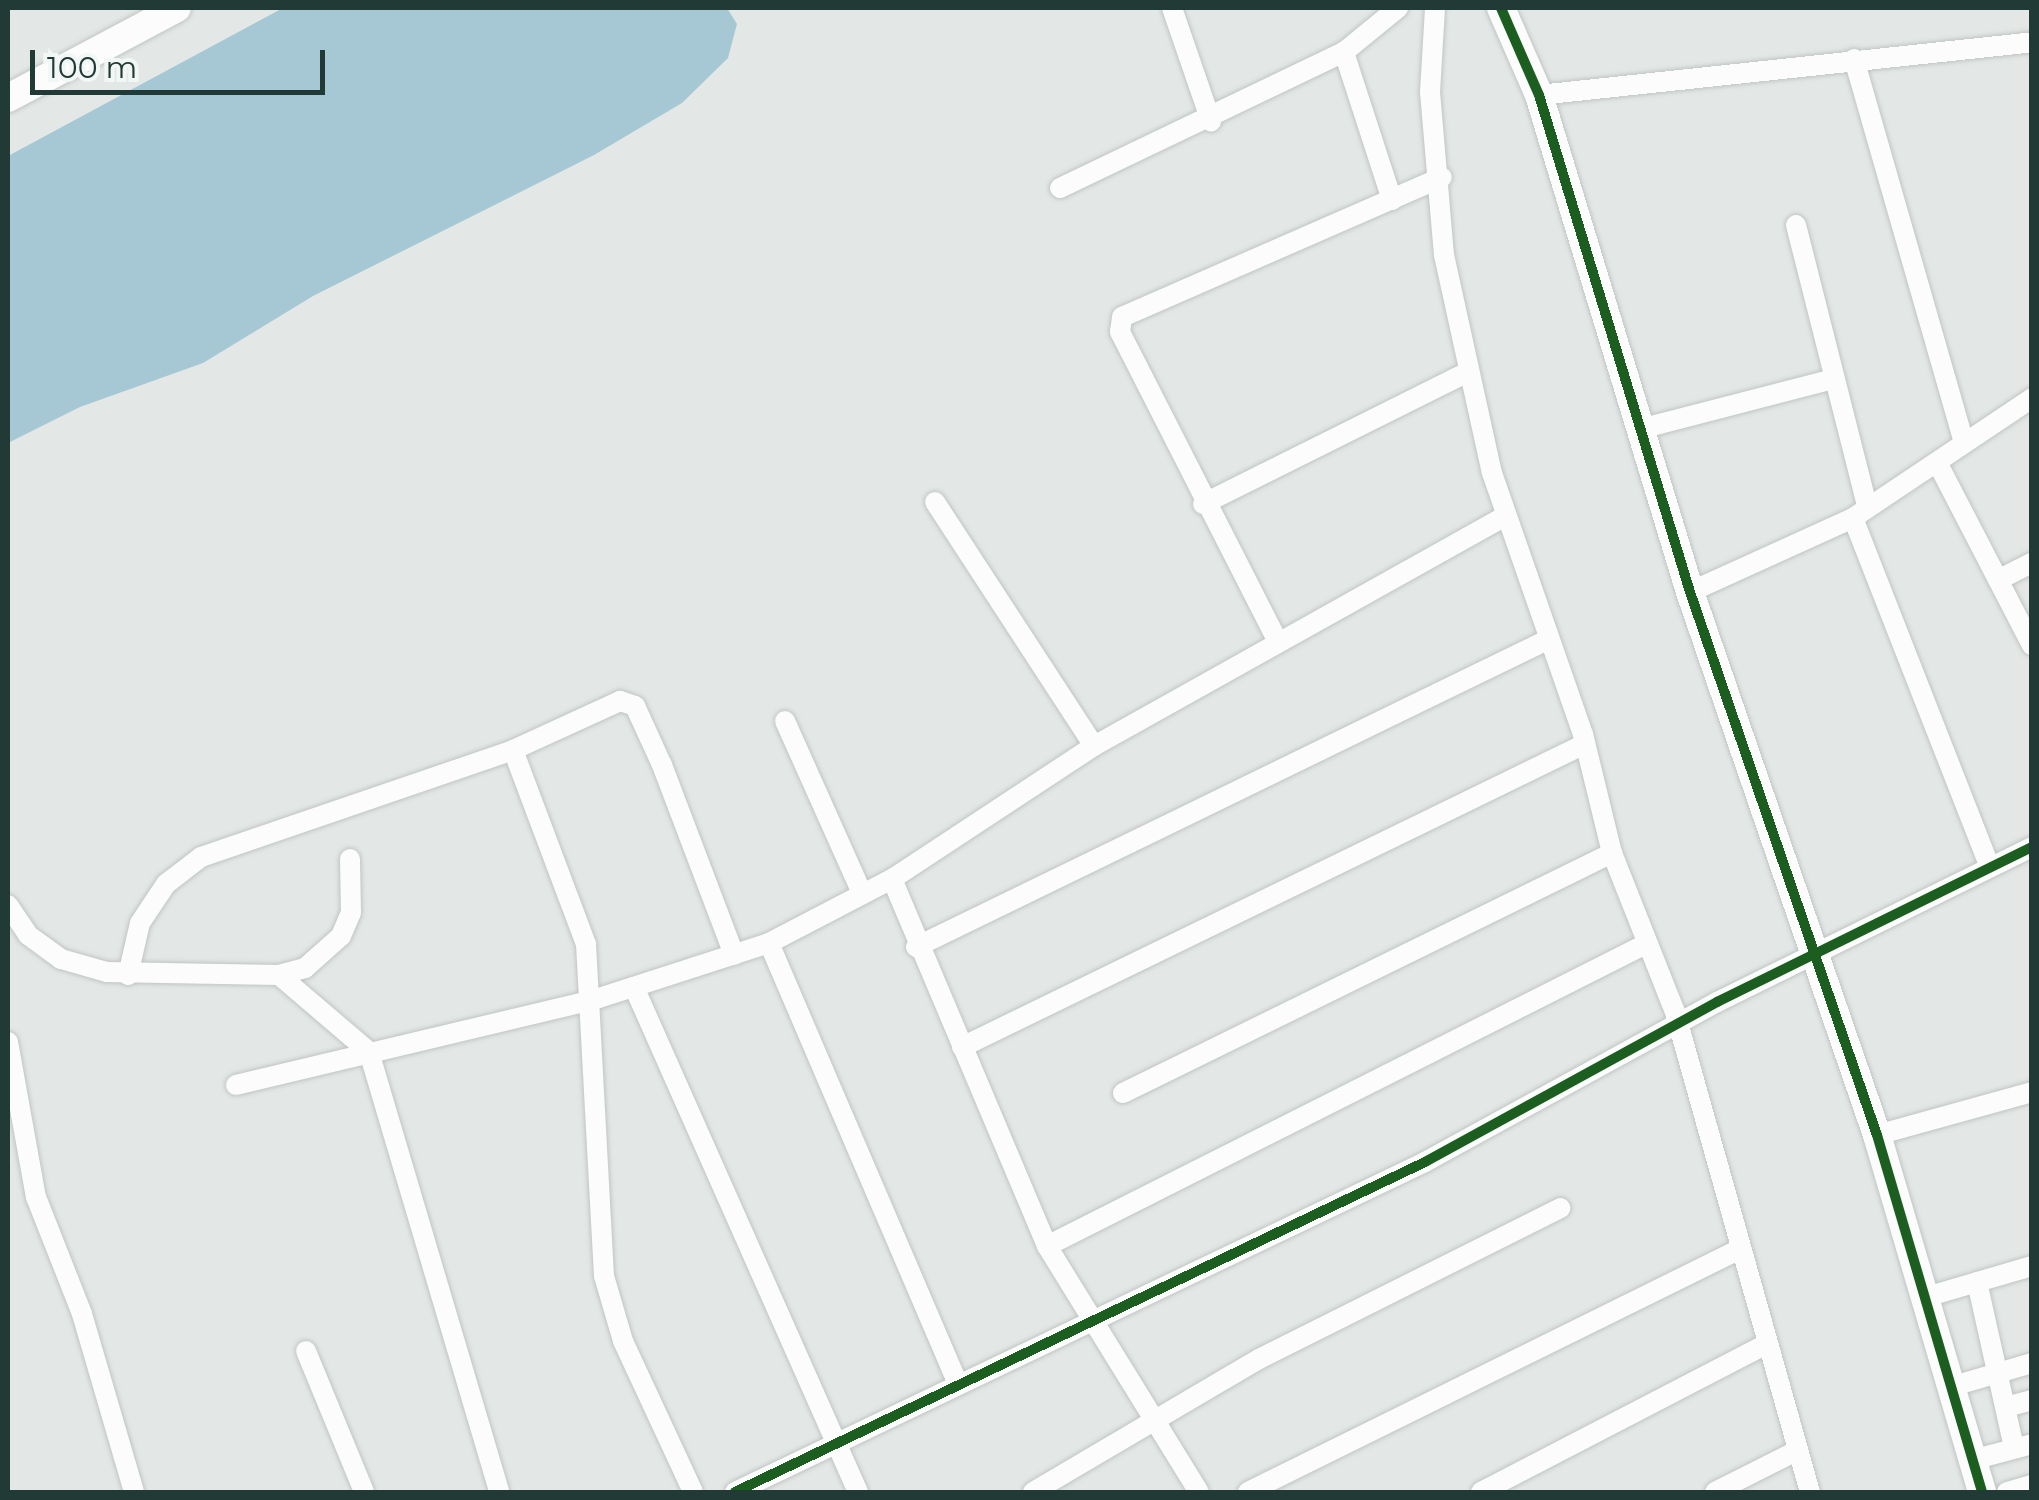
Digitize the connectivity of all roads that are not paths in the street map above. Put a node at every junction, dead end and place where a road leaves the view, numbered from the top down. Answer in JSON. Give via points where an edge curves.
{"nodes":[{"id":1,"x":177,"y":8,"type":"edge"},
{"id":2,"x":1172,"y":8,"type":"edge"},
{"id":3,"x":1398,"y":8,"type":"edge"},
{"id":4,"x":1434,"y":8,"type":"edge"},
{"id":5,"x":1501,"y":8,"type":"edge"},
{"id":6,"x":2032,"y":42,"type":"edge"},
{"id":7,"x":1344,"y":52,"type":"junction"},
{"id":8,"x":1854,"y":58,"type":"junction"},
{"id":9,"x":1539,"y":95,"type":"junction"},
{"id":10,"x":8,"y":98,"type":"edge"},
{"id":11,"x":1211,"y":121,"type":"junction"},
{"id":12,"x":1442,"y":176,"type":"junction"},
{"id":13,"x":1060,"y":188,"type":"dead end"},
{"id":14,"x":1392,"y":200,"type":"junction"},
{"id":15,"x":1796,"y":225,"type":"dead end"},
{"id":16,"x":1468,"y":372,"type":"junction"},
{"id":17,"x":1830,"y":380,"type":"junction"},
{"id":18,"x":2032,"y":398,"type":"edge"},
{"id":19,"x":1644,"y":428,"type":"junction"},
{"id":20,"x":1963,"y":440,"type":"junction"},
{"id":21,"x":1938,"y":464,"type":"junction"},
{"id":22,"x":935,"y":502,"type":"dead end"},
{"id":23,"x":1203,"y":504,"type":"junction"},
{"id":24,"x":1860,"y":512,"type":"junction"},
{"id":25,"x":1504,"y":517,"type":"junction"},
{"id":26,"x":2032,"y":563,"type":"edge"},
{"id":27,"x":1998,"y":580,"type":"junction"},
{"id":28,"x":1690,"y":592,"type":"junction"},
{"id":29,"x":1278,"y":640,"type":"junction"},
{"id":30,"x":1544,"y":641,"type":"junction"},
{"id":31,"x":2032,"y":645,"type":"edge"},
{"id":32,"x":785,"y":721,"type":"dead end"},
{"id":33,"x":1585,"y":744,"type":"junction"},
{"id":34,"x":1094,"y":746,"type":"junction"},
{"id":35,"x":512,"y":750,"type":"junction"},
{"id":36,"x":2032,"y":847,"type":"edge"},
{"id":37,"x":1612,"y":853,"type":"junction"},
{"id":38,"x":350,"y":859,"type":"dead end"},
{"id":39,"x":1990,"y":867,"type":"junction"},
{"id":40,"x":892,"y":879,"type":"junction"},
{"id":41,"x":862,"y":893,"type":"junction"},
{"id":42,"x":8,"y":905,"type":"edge"},
{"id":43,"x":769,"y":943,"type":"junction"},
{"id":44,"x":1646,"y":944,"type":"junction"},
{"id":45,"x":916,"y":947,"type":"junction"},
{"id":46,"x":1818,"y":955,"type":"junction"},
{"id":47,"x":734,"y":956,"type":"junction"},
{"id":48,"x":279,"y":974,"type":"junction"},
{"id":49,"x":128,"y":976,"type":"junction"},
{"id":50,"x":634,"y":987,"type":"junction"},
{"id":51,"x":592,"y":1000,"type":"junction"},
{"id":52,"x":1679,"y":1026,"type":"junction"},
{"id":53,"x":8,"y":1042,"type":"edge"},
{"id":54,"x":962,"y":1047,"type":"junction"},
{"id":55,"x":369,"y":1052,"type":"junction"},
{"id":56,"x":236,"y":1085,"type":"dead end"},
{"id":57,"x":2032,"y":1092,"type":"edge"},
{"id":58,"x":1122,"y":1093,"type":"dead end"},
{"id":59,"x":1877,"y":1135,"type":"junction"},
{"id":60,"x":1560,"y":1208,"type":"dead end"},
{"id":61,"x":1047,"y":1246,"type":"junction"},
{"id":62,"x":1738,"y":1250,"type":"junction"},
{"id":63,"x":2031,"y":1268,"type":"edge"},
{"id":64,"x":1976,"y":1282,"type":"junction"},
{"id":65,"x":1926,"y":1297,"type":"junction"},
{"id":66,"x":1090,"y":1320,"type":"junction"},
{"id":67,"x":1767,"y":1344,"type":"junction"},
{"id":68,"x":306,"y":1351,"type":"dead end"},
{"id":69,"x":2032,"y":1363,"type":"edge"},
{"id":70,"x":1998,"y":1373,"type":"junction"},
{"id":71,"x":957,"y":1382,"type":"junction"},
{"id":72,"x":1950,"y":1387,"type":"junction"},
{"id":73,"x":2032,"y":1400,"type":"edge"},
{"id":74,"x":2006,"y":1407,"type":"junction"},
{"id":75,"x":1154,"y":1421,"type":"junction"},
{"id":76,"x":832,"y":1445,"type":"junction"},
{"id":77,"x":2023,"y":1446,"type":"edge"},
{"id":78,"x":1798,"y":1450,"type":"junction"},
{"id":79,"x":1972,"y":1460,"type":"junction"},
{"id":80,"x":2032,"y":1485,"type":"edge"},
{"id":81,"x":134,"y":1492,"type":"edge"},
{"id":82,"x":364,"y":1492,"type":"edge"},
{"id":83,"x":498,"y":1492,"type":"edge"},
{"id":84,"x":693,"y":1492,"type":"edge"},
{"id":85,"x":734,"y":1492,"type":"edge"},
{"id":86,"x":858,"y":1492,"type":"edge"},
{"id":87,"x":1033,"y":1492,"type":"edge"},
{"id":88,"x":1199,"y":1492,"type":"edge"},
{"id":89,"x":1248,"y":1492,"type":"edge"},
{"id":90,"x":1481,"y":1492,"type":"edge"},
{"id":91,"x":1716,"y":1492,"type":"edge"},
{"id":92,"x":1810,"y":1492,"type":"edge"},
{"id":93,"x":1982,"y":1492,"type":"edge"},
{"id":94,"x":2007,"y":1492,"type":"edge"}],
"edges":[{"from":1,"to":10,"type":"street"},
{"from":2,"to":11,"type":"street"},
{"from":3,"to":7,"type":"street"},
{"from":4,"to":12,"type":"street","via":[[1430,92]]},
{"from":5,"to":9,"type":"street"},
{"from":6,"to":8,"type":"street"},
{"from":7,"to":11,"type":"street"},
{"from":7,"to":14,"type":"street"},
{"from":8,"to":9,"type":"street"},
{"from":8,"to":20,"type":"street"},
{"from":9,"to":19,"type":"street"},
{"from":11,"to":13,"type":"street"},
{"from":12,"to":14,"type":"street"},
{"from":12,"to":16,"type":"street","via":[[1446,271]]},
{"from":14,"to":23,"type":"street","via":[[1122,316],[1120,332]]},
{"from":15,"to":17,"type":"street"},
{"from":16,"to":23,"type":"street"},
{"from":16,"to":25,"type":"street"},
{"from":17,"to":19,"type":"street"},
{"from":17,"to":24,"type":"street"},
{"from":18,"to":20,"type":"street"},
{"from":19,"to":28,"type":"street"},
{"from":20,"to":21,"type":"street"},
{"from":21,"to":24,"type":"street"},
{"from":21,"to":27,"type":"street"},
{"from":22,"to":34,"type":"street"},
{"from":23,"to":29,"type":"street"},
{"from":24,"to":28,"type":"street"},
{"from":24,"to":39,"type":"street"},
{"from":25,"to":29,"type":"street"},
{"from":25,"to":30,"type":"street"},
{"from":26,"to":27,"type":"street"},
{"from":27,"to":31,"type":"street"},
{"from":28,"to":46,"type":"street"},
{"from":29,"to":34,"type":"street"},
{"from":30,"to":33,"type":"street"},
{"from":30,"to":45,"type":"street"},
{"from":32,"to":41,"type":"street"},
{"from":33,"to":37,"type":"street"},
{"from":33,"to":54,"type":"street"},
{"from":34,"to":40,"type":"street"},
{"from":35,"to":47,"type":"street","via":[[620,701],[635,706]]},
{"from":35,"to":49,"type":"street","via":[[201,857],[166,884],[140,923]]},
{"from":35,"to":51,"type":"street","via":[[570,888]]},
{"from":36,"to":39,"type":"street"},
{"from":37,"to":44,"type":"street"},
{"from":37,"to":58,"type":"street"},
{"from":38,"to":48,"type":"street","via":[[351,913],[341,936],[305,968]]},
{"from":39,"to":46,"type":"street"},
{"from":40,"to":41,"type":"street"},
{"from":40,"to":45,"type":"street"},
{"from":41,"to":43,"type":"street"},
{"from":42,"to":49,"type":"street","via":[[28,935],[61,959]]},
{"from":43,"to":47,"type":"street"},
{"from":43,"to":71,"type":"street","via":[[822,1082]]},
{"from":44,"to":52,"type":"street"},
{"from":44,"to":61,"type":"street"},
{"from":45,"to":54,"type":"street"},
{"from":46,"to":52,"type":"street"},
{"from":46,"to":59,"type":"street"},
{"from":47,"to":50,"type":"street"},
{"from":48,"to":49,"type":"street"},
{"from":48,"to":55,"type":"street"},
{"from":50,"to":51,"type":"street"},
{"from":50,"to":76,"type":"street"},
{"from":51,"to":55,"type":"street"},
{"from":51,"to":84,"type":"street","via":[[604,1276],[623,1342]]},
{"from":52,"to":62,"type":"street"},
{"from":52,"to":66,"type":"street","via":[[1426,1162]]},
{"from":53,"to":81,"type":"street","via":[[36,1197],[82,1314]]},
{"from":54,"to":61,"type":"street"},
{"from":55,"to":56,"type":"street"},
{"from":55,"to":83,"type":"street"},
{"from":57,"to":59,"type":"street"},
{"from":59,"to":65,"type":"street"},
{"from":60,"to":75,"type":"street","via":[[1259,1359]]},
{"from":61,"to":66,"type":"street"},
{"from":62,"to":67,"type":"street"},
{"from":62,"to":89,"type":"street"},
{"from":63,"to":64,"type":"street"},
{"from":64,"to":65,"type":"street"},
{"from":64,"to":70,"type":"street"},
{"from":65,"to":72,"type":"street"},
{"from":66,"to":71,"type":"street"},
{"from":66,"to":75,"type":"street"},
{"from":67,"to":78,"type":"street"},
{"from":67,"to":90,"type":"street"},
{"from":68,"to":82,"type":"street"},
{"from":69,"to":70,"type":"street"},
{"from":70,"to":72,"type":"street"},
{"from":70,"to":74,"type":"street"},
{"from":71,"to":76,"type":"street"},
{"from":72,"to":79,"type":"street"},
{"from":73,"to":74,"type":"street"},
{"from":74,"to":77,"type":"street"},
{"from":75,"to":87,"type":"street"},
{"from":75,"to":88,"type":"street"},
{"from":76,"to":85,"type":"street"},
{"from":76,"to":86,"type":"street"},
{"from":77,"to":79,"type":"street"},
{"from":78,"to":91,"type":"street"},
{"from":78,"to":92,"type":"street"},
{"from":79,"to":93,"type":"street"},
{"from":80,"to":94,"type":"street"}]}
